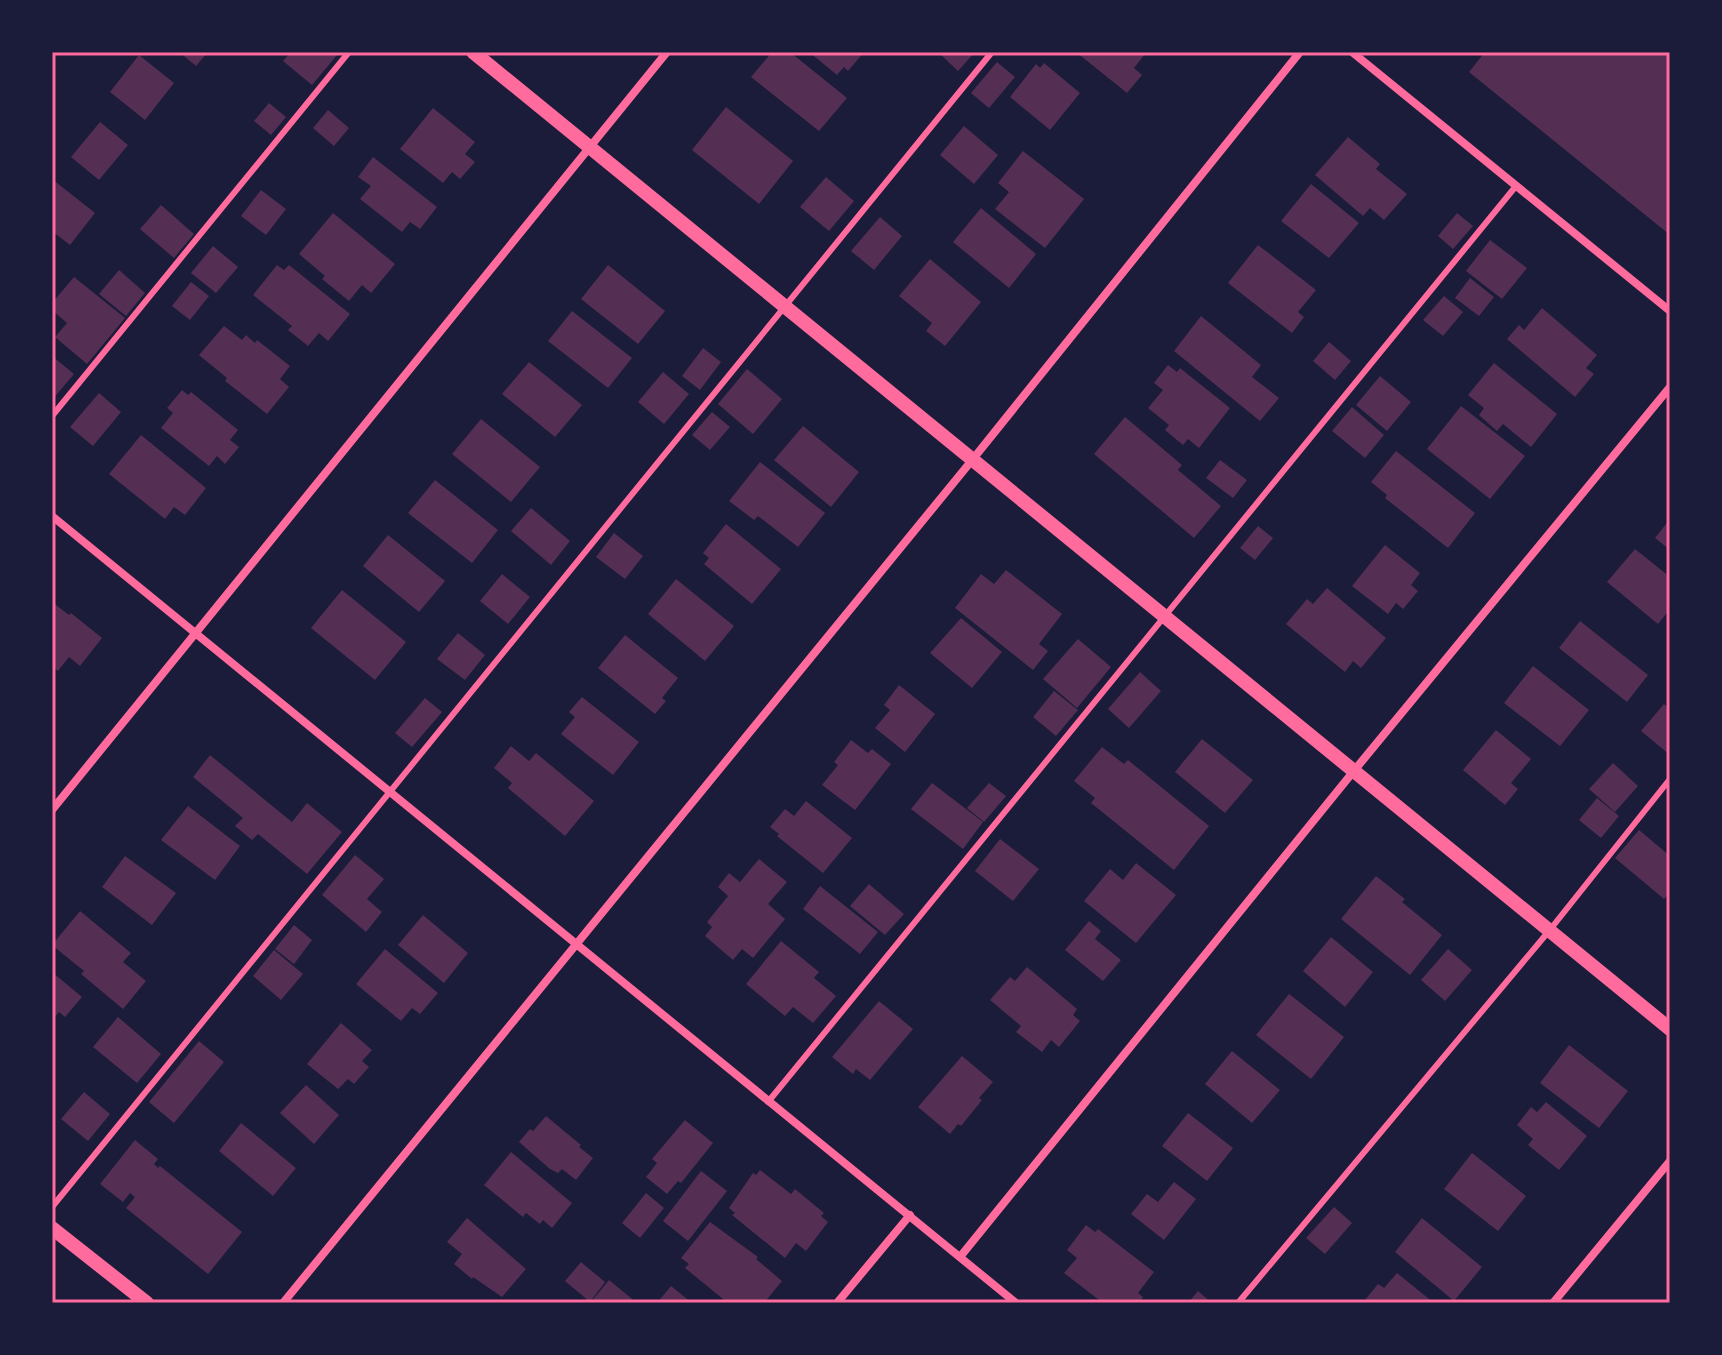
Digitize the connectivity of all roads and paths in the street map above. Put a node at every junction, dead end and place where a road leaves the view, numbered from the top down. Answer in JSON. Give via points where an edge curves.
{"nodes":[{"id":1,"x":349,"y":52,"type":"edge"},
{"id":2,"x":473,"y":52,"type":"edge"},
{"id":3,"x":667,"y":52,"type":"edge"},
{"id":4,"x":992,"y":52,"type":"edge"},
{"id":5,"x":1300,"y":52,"type":"edge"},
{"id":6,"x":1352,"y":52,"type":"edge"},
{"id":7,"x":590,"y":147,"type":"junction"},
{"id":8,"x":1516,"y":186,"type":"junction"},
{"id":9,"x":784,"y":308,"type":"junction"},
{"id":10,"x":1670,"y":311,"type":"edge"},
{"id":11,"x":1670,"y":387,"type":"edge"},
{"id":12,"x":52,"y":416,"type":"edge"},
{"id":13,"x":973,"y":459,"type":"junction"},
{"id":14,"x":52,"y":516,"type":"edge"},
{"id":15,"x":1165,"y":615,"type":"junction"},
{"id":16,"x":196,"y":633,"type":"junction"},
{"id":17,"x":1353,"y":772,"type":"junction"},
{"id":18,"x":1670,"y":779,"type":"edge"},
{"id":19,"x":390,"y":792,"type":"junction"},
{"id":20,"x":52,"y":810,"type":"edge"},
{"id":21,"x":1549,"y":931,"type":"junction"},
{"id":22,"x":575,"y":943,"type":"junction"},
{"id":23,"x":1670,"y":1029,"type":"edge"},
{"id":24,"x":768,"y":1102,"type":"junction"},
{"id":25,"x":1670,"y":1161,"type":"edge"},
{"id":26,"x":52,"y":1207,"type":"edge"},
{"id":27,"x":910,"y":1215,"type":"junction"},
{"id":28,"x":52,"y":1228,"type":"edge"},
{"id":29,"x":960,"y":1257,"type":"junction"},
{"id":30,"x":147,"y":1303,"type":"edge"},
{"id":31,"x":283,"y":1303,"type":"edge"},
{"id":32,"x":837,"y":1303,"type":"edge"},
{"id":33,"x":1016,"y":1303,"type":"edge"},
{"id":34,"x":1238,"y":1303,"type":"edge"},
{"id":35,"x":1553,"y":1303,"type":"edge"}],
"edges":[{"from":1,"to":12,"type":"lane"},
{"from":2,"to":7,"type":"street"},
{"from":3,"to":7,"type":"street"},
{"from":4,"to":9,"type":"lane"},
{"from":5,"to":13,"type":"street"},
{"from":6,"to":8,"type":"street"},
{"from":7,"to":9,"type":"street"},
{"from":7,"to":16,"type":"street"},
{"from":8,"to":10,"type":"street"},
{"from":8,"to":15,"type":"lane"},
{"from":9,"to":13,"type":"street"},
{"from":9,"to":19,"type":"lane"},
{"from":11,"to":17,"type":"street"},
{"from":13,"to":15,"type":"street"},
{"from":13,"to":22,"type":"street"},
{"from":14,"to":16,"type":"street"},
{"from":15,"to":17,"type":"street"},
{"from":15,"to":24,"type":"lane"},
{"from":16,"to":19,"type":"street"},
{"from":16,"to":20,"type":"street"},
{"from":17,"to":21,"type":"street"},
{"from":17,"to":29,"type":"street"},
{"from":18,"to":21,"type":"lane"},
{"from":19,"to":22,"type":"street"},
{"from":19,"to":26,"type":"lane"},
{"from":21,"to":23,"type":"street"},
{"from":21,"to":34,"type":"lane"},
{"from":22,"to":24,"type":"street"},
{"from":22,"to":31,"type":"street"},
{"from":24,"to":27,"type":"street"},
{"from":25,"to":35,"type":"street"},
{"from":27,"to":29,"type":"street"},
{"from":27,"to":32,"type":"street"},
{"from":28,"to":30,"type":"street"},
{"from":29,"to":33,"type":"street"}]}
